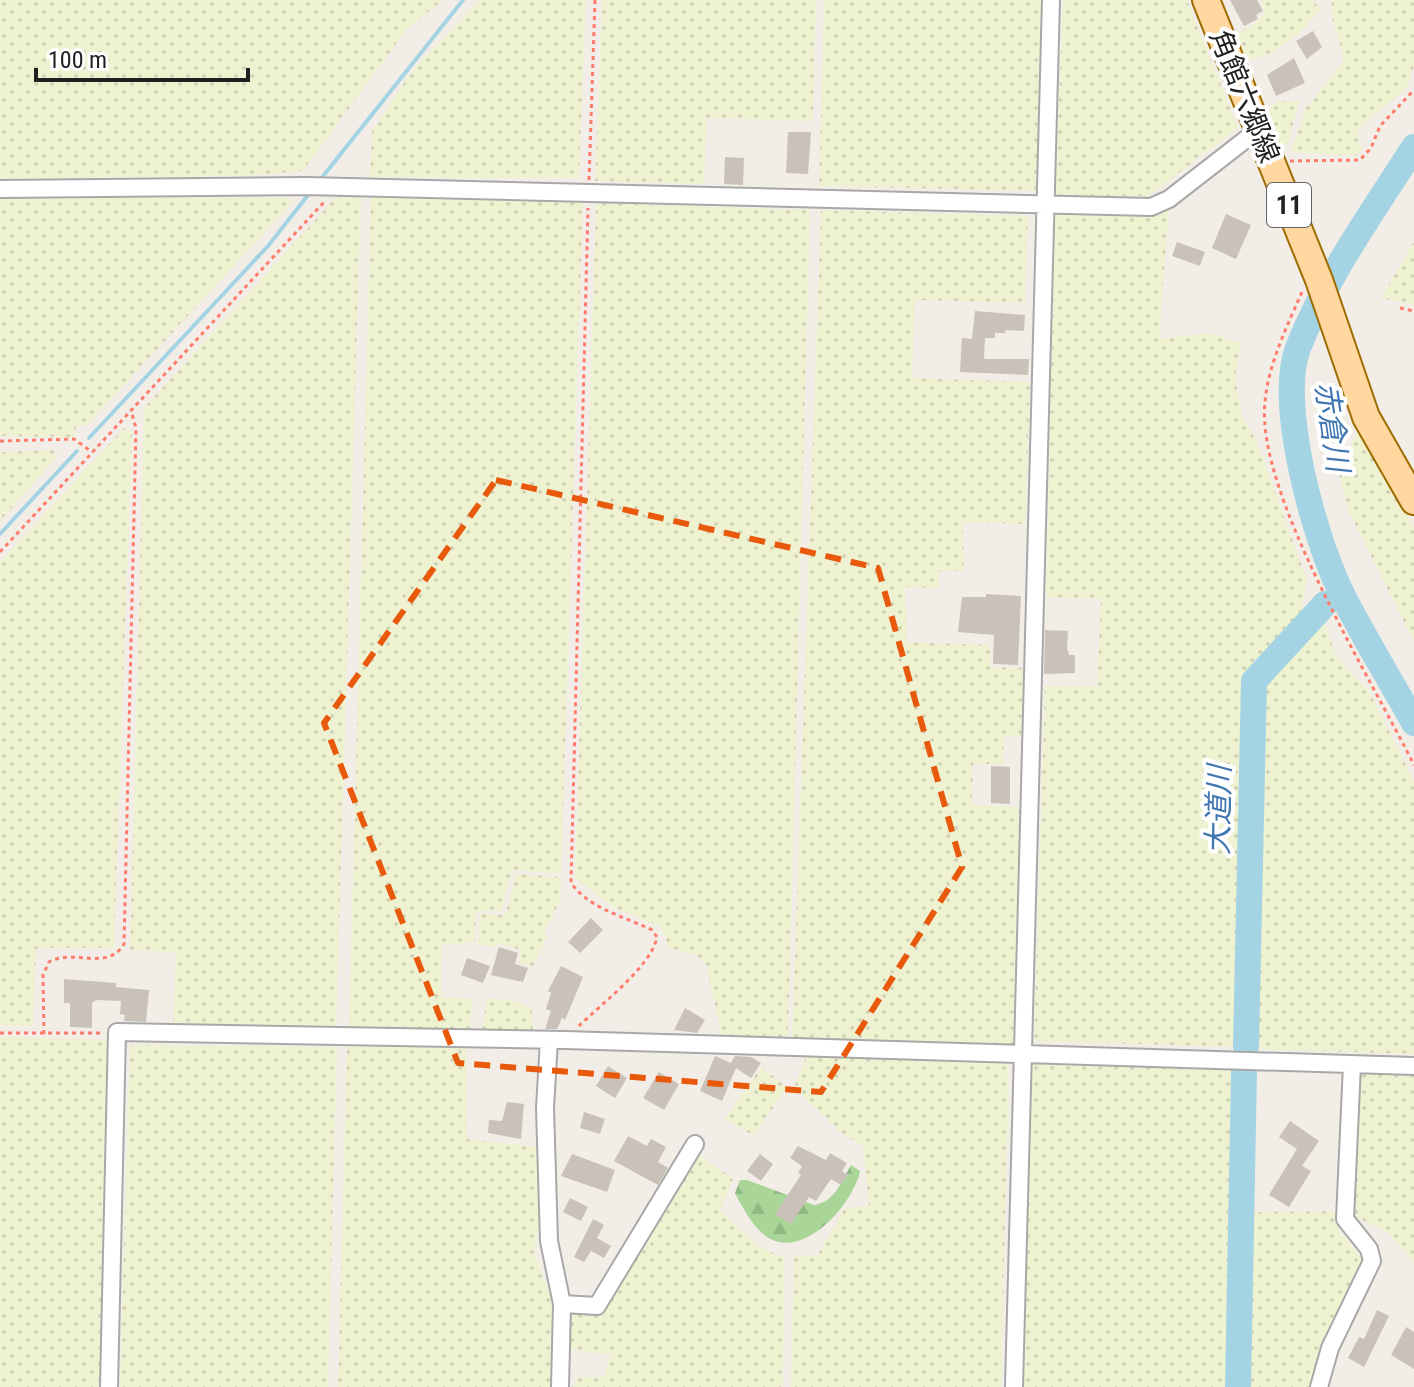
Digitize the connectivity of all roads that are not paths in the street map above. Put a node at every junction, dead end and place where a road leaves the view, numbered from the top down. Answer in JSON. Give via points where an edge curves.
{"nodes":[{"id":1,"x":1051,"y":0,"type":"edge"},
{"id":2,"x":1206,"y":0,"type":"edge"},
{"id":3,"x":1259,"y":129,"type":"junction"},
{"id":4,"x":0,"y":189,"type":"edge"},
{"id":5,"x":1046,"y":204,"type":"junction"},
{"id":6,"x":1414,"y":501,"type":"edge"},
{"id":7,"x":557,"y":1040,"type":"junction"},
{"id":8,"x":1023,"y":1053,"type":"junction"},
{"id":9,"x":1352,"y":1065,"type":"junction"},
{"id":10,"x":1414,"y":1066,"type":"edge"},
{"id":11,"x":695,"y":1144,"type":"dead end"},
{"id":12,"x":562,"y":1304,"type":"junction"},
{"id":13,"x":109,"y":1387,"type":"edge"},
{"id":14,"x":560,"y":1387,"type":"edge"},
{"id":15,"x":1014,"y":1387,"type":"edge"},
{"id":16,"x":1319,"y":1387,"type":"edge"}],
"edges":[{"from":1,"to":5,"type":"street"},
{"from":2,"to":3,"type":"main road","name":"角館六郷線","number":"11"},
{"from":3,"to":5,"type":"street","via":[[1169,199],[1151,207]]},
{"from":3,"to":6,"type":"main road","name":"角館六郷線","number":"11","via":[[1366,417]]},
{"from":4,"to":5,"type":"street","via":[[307,186]]},
{"from":5,"to":8,"type":"street"},
{"from":7,"to":8,"type":"street"},
{"from":7,"to":12,"type":"street","via":[[545,1108],[549,1241]]},
{"from":7,"to":13,"type":"street","via":[[117,1032]]},
{"from":8,"to":9,"type":"street"},
{"from":8,"to":15,"type":"street"},
{"from":9,"to":10,"type":"street"},
{"from":9,"to":16,"type":"street","via":[[1345,1219],[1372,1261],[1330,1348]]},
{"from":11,"to":12,"type":"street","via":[[597,1306]]},
{"from":12,"to":14,"type":"street"}]}
